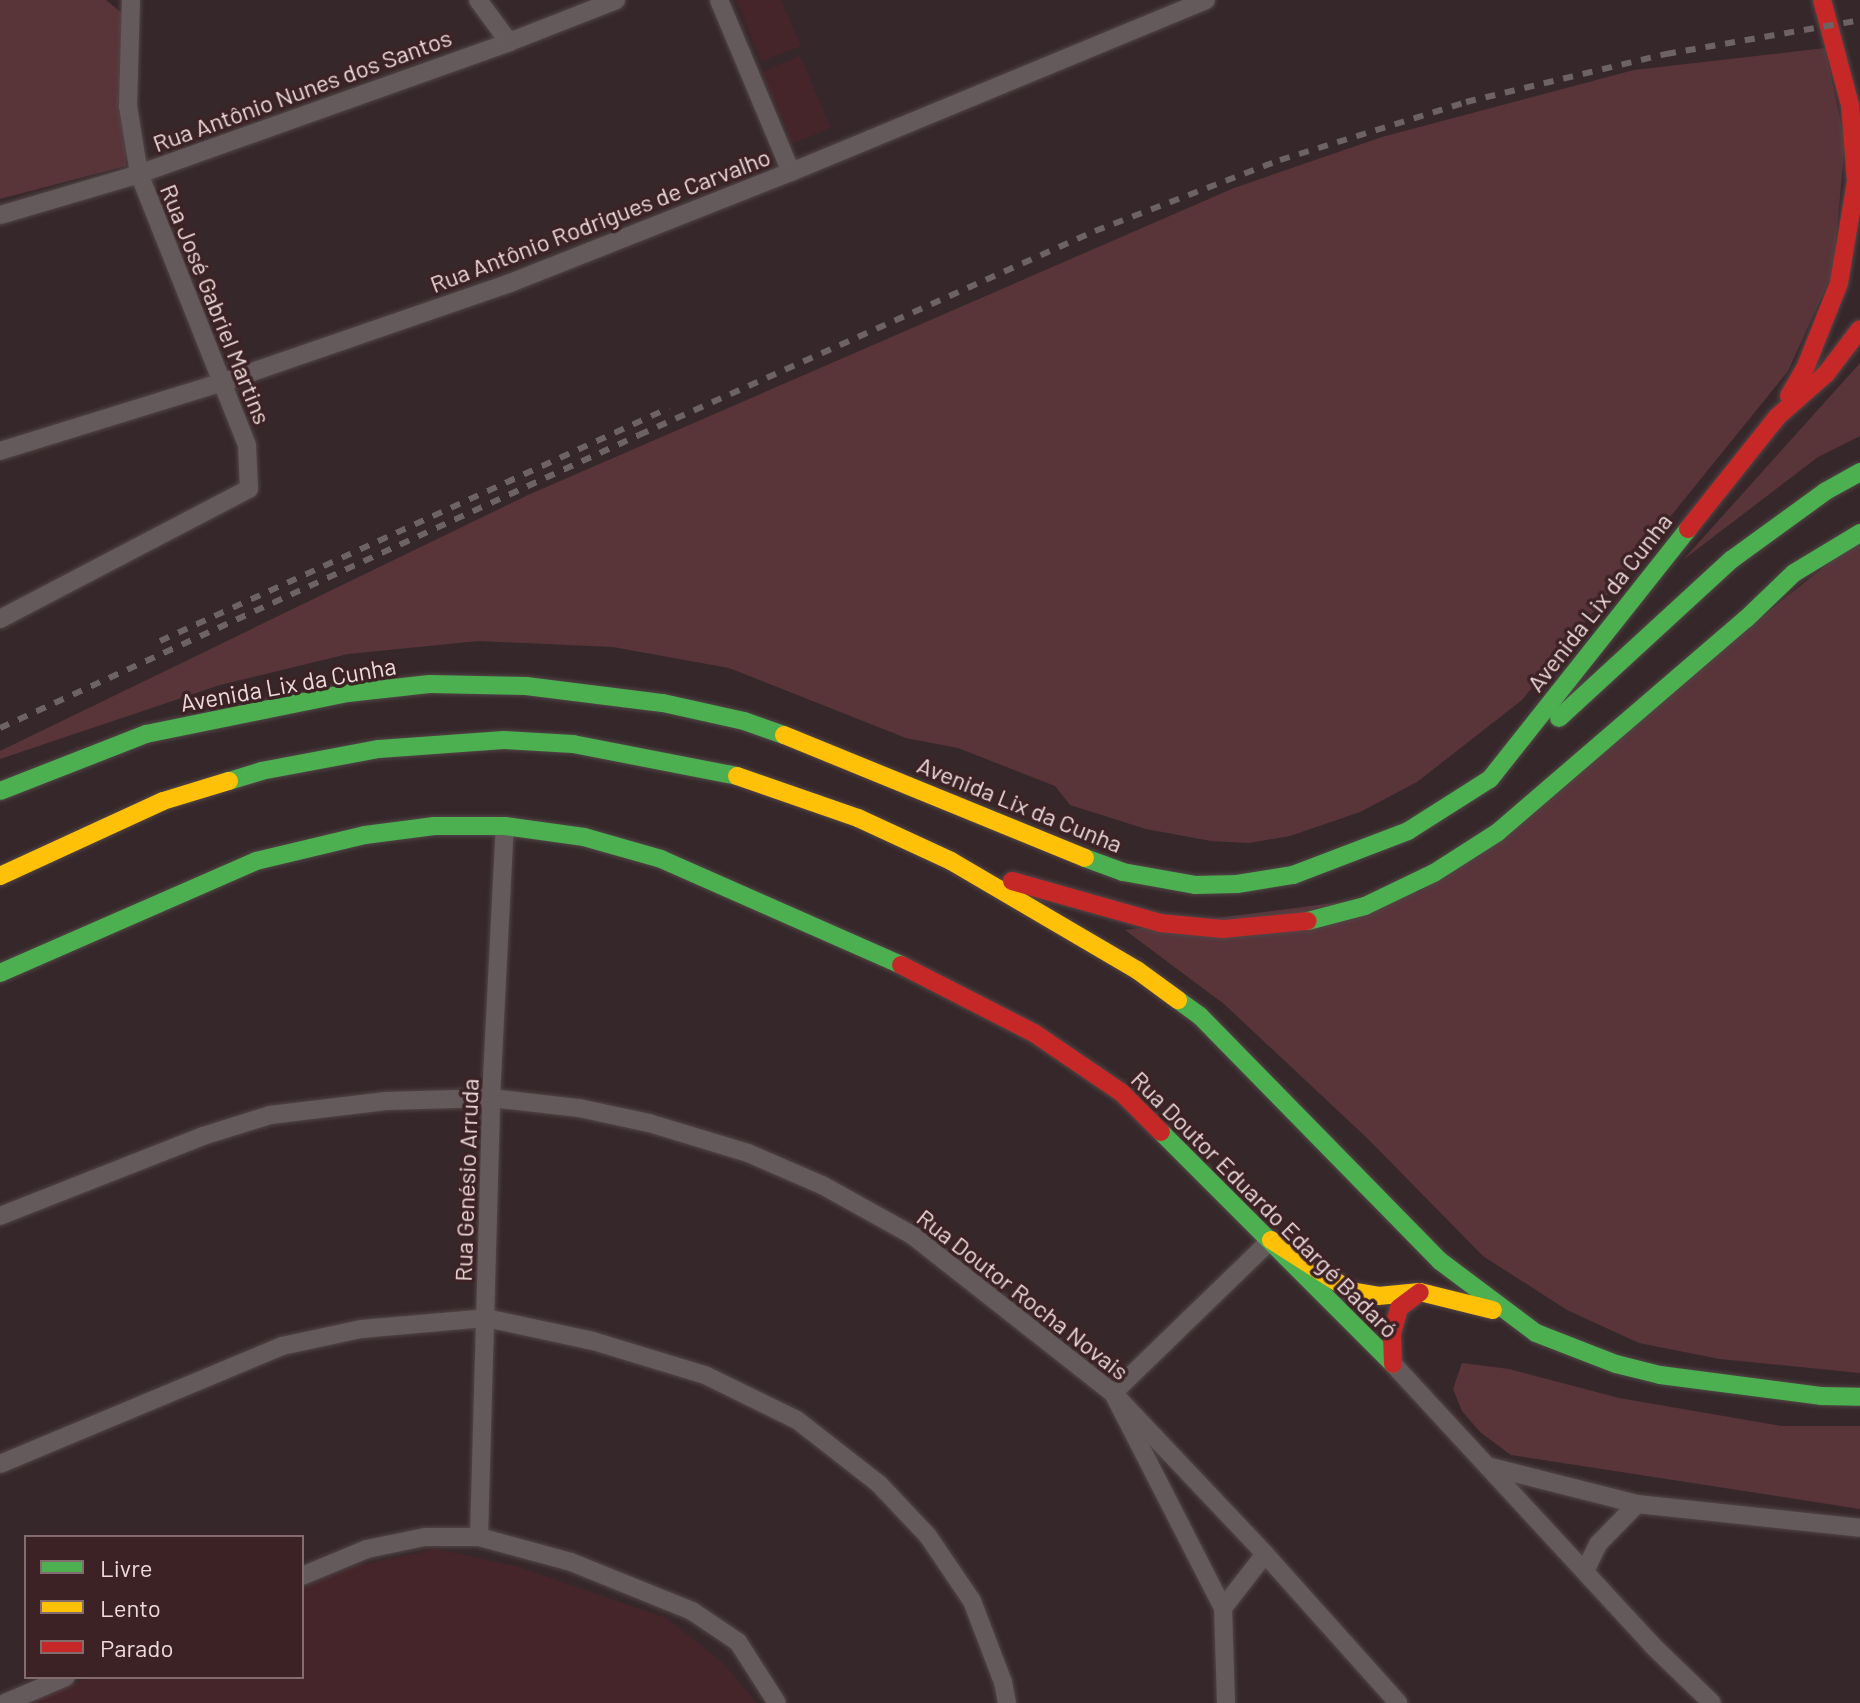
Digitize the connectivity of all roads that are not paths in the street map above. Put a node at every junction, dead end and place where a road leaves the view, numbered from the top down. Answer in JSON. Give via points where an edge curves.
{"nodes":[{"id":1,"x":131,"y":0,"type":"edge"},
{"id":2,"x":478,"y":0,"type":"edge"},
{"id":3,"x":616,"y":0,"type":"edge"},
{"id":4,"x":719,"y":0,"type":"edge"},
{"id":5,"x":1206,"y":0,"type":"edge"},
{"id":6,"x":1822,"y":0,"type":"edge"},
{"id":7,"x":509,"y":42,"type":"junction"},
{"id":8,"x":791,"y":172,"type":"junction"},
{"id":9,"x":139,"y":174,"type":"junction"},
{"id":10,"x":0,"y":215,"type":"edge"},
{"id":11,"x":1860,"y":329,"type":"edge"},
{"id":12,"x":223,"y":382,"type":"junction"},
{"id":13,"x":1777,"y":417,"type":"junction"},
{"id":14,"x":0,"y":451,"type":"edge"},
{"id":15,"x":1860,"y":472,"type":"edge"},
{"id":16,"x":1860,"y":533,"type":"edge"},
{"id":17,"x":0,"y":619,"type":"edge"},
{"id":18,"x":1490,"y":779,"type":"junction"},
{"id":19,"x":0,"y":791,"type":"edge"},
{"id":20,"x":505,"y":826,"type":"junction"},
{"id":21,"x":951,"y":861,"type":"junction"},
{"id":22,"x":0,"y":876,"type":"edge"},
{"id":23,"x":0,"y":973,"type":"edge"},
{"id":24,"x":491,"y":1098,"type":"junction"},
{"id":25,"x":0,"y":1216,"type":"edge"},
{"id":26,"x":1271,"y":1240,"type":"junction"},
{"id":27,"x":1420,"y":1292,"type":"junction"},
{"id":28,"x":1511,"y":1315,"type":"junction"},
{"id":29,"x":486,"y":1318,"type":"junction"},
{"id":30,"x":1393,"y":1364,"type":"junction"},
{"id":31,"x":1113,"y":1393,"type":"junction"},
{"id":32,"x":1860,"y":1397,"type":"edge"},
{"id":33,"x":0,"y":1464,"type":"edge"},
{"id":34,"x":1487,"y":1466,"type":"junction"},
{"id":35,"x":1637,"y":1504,"type":"junction"},
{"id":36,"x":1860,"y":1528,"type":"edge"},
{"id":37,"x":479,"y":1537,"type":"junction"},
{"id":38,"x":1265,"y":1554,"type":"junction"},
{"id":39,"x":1585,"y":1571,"type":"junction"},
{"id":40,"x":304,"y":1575,"type":"edge"},
{"id":41,"x":1223,"y":1608,"type":"junction"},
{"id":42,"x":61,"y":1679,"type":"edge"},
{"id":43,"x":5,"y":1703,"type":"edge"},
{"id":44,"x":777,"y":1703,"type":"edge"},
{"id":45,"x":1007,"y":1703,"type":"edge"},
{"id":46,"x":1226,"y":1703,"type":"edge"},
{"id":47,"x":1398,"y":1703,"type":"edge"},
{"id":48,"x":1712,"y":1703,"type":"edge"}],
"edges":[{"from":1,"to":9,"type":"street","name":"Rua José Gabriel Martins","via":[[128,106]]},
{"from":2,"to":7,"type":"street"},
{"from":3,"to":7,"type":"street","name":"Rua Antônio Nunes dos Santos"},
{"from":4,"to":8,"type":"street"},
{"from":5,"to":8,"type":"street","name":"Rua Antônio Rodrigues de Carvalho"},
{"from":6,"to":13,"type":"main road","via":[[1850,105],[1853,215],[1839,283],[1806,366]]},
{"from":7,"to":9,"type":"street","name":"Rua Antônio Nunes dos Santos"},
{"from":8,"to":12,"type":"street","name":"Rua Antônio Rodrigues de Carvalho","via":[[510,283]]},
{"from":9,"to":10,"type":"street","name":"Rua Antônio Nunes dos Santos"},
{"from":9,"to":12,"type":"street","name":"Rua José Gabriel Martins"},
{"from":11,"to":13,"type":"main road","name":"Avenida Lix da Cunha","via":[[1826,374]]},
{"from":12,"to":14,"type":"street","name":"Rua Antônio Rodrigues de Carvalho"},
{"from":12,"to":17,"type":"street","name":"Rua José Gabriel Martins","via":[[247,445],[249,489]]},
{"from":13,"to":18,"type":"main road","name":"Avenida Lix da Cunha"},
{"from":15,"to":18,"type":"main road","via":[[1731,560]]},
{"from":16,"to":21,"type":"main road","via":[[1794,573],[1498,832],[1434,873],[1365,906],[1299,923],[1223,929],[1160,923]]},
{"from":18,"to":19,"type":"main road","name":"Avenida Lix da Cunha","via":[[1408,831],[1336,860],[1293,875],[1195,885],[1123,872],[744,721],[567,690],[430,684],[348,693],[146,734]]},
{"from":20,"to":23,"type":"main road","name":"Rua Doutor Eduardo Edargé Badaró","via":[[379,833],[256,861]]},
{"from":20,"to":24,"type":"street","name":"Rua Genésio Arruda"},
{"from":20,"to":26,"type":"main road","name":"Rua Doutor Eduardo Edargé Badaró","via":[[584,837],[661,859],[882,955],[1034,1033],[1122,1093]]},
{"from":21,"to":22,"type":"main road","via":[[858,818],[743,777],[573,744],[504,740],[379,749],[261,771],[163,801]]},
{"from":21,"to":28,"type":"main road","via":[[1137,970],[1200,1016],[1440,1261]]},
{"from":24,"to":25,"type":"street","name":"Rua Doutor Rocha Novais","via":[[386,1101],[270,1115]]},
{"from":24,"to":29,"type":"street","name":"Rua Genésio Arruda"},
{"from":24,"to":31,"type":"street","name":"Rua Doutor Rocha Novais","via":[[649,1123],[748,1153],[822,1185],[932,1249]]},
{"from":26,"to":27,"type":"main road","via":[[1351,1291],[1378,1296]]},
{"from":26,"to":30,"type":"main road","name":"Rua Doutor Eduardo Edargé Badaró"},
{"from":26,"to":31,"type":"street"},
{"from":27,"to":28,"type":"main road"},
{"from":27,"to":30,"type":"main road","via":[[1399,1308],[1392,1333]]},
{"from":28,"to":32,"type":"main road","via":[[1536,1333],[1660,1375]]},
{"from":29,"to":33,"type":"street","via":[[361,1329],[282,1346]]},
{"from":29,"to":37,"type":"street","name":"Rua Genésio Arruda"},
{"from":29,"to":45,"type":"street","via":[[593,1341],[705,1375],[797,1420],[879,1484],[928,1536],[972,1601]]},
{"from":30,"to":34,"type":"street","name":"Rua Doutor Eduardo Edargé Badaró"},
{"from":31,"to":38,"type":"street","name":"Rua Doutor Rocha Novais"},
{"from":31,"to":41,"type":"street"},
{"from":34,"to":35,"type":"street"},
{"from":34,"to":39,"type":"street","name":"Rua Doutor Eduardo Edargé Badaró"},
{"from":35,"to":36,"type":"street"},
{"from":35,"to":39,"type":"street","via":[[1598,1544]]},
{"from":37,"to":40,"type":"street","via":[[425,1537],[367,1549]]},
{"from":37,"to":44,"type":"street","via":[[571,1562],[692,1611],[738,1642]]},
{"from":38,"to":41,"type":"street"},
{"from":38,"to":47,"type":"street","name":"Rua Doutor Rocha Novais"},
{"from":39,"to":48,"type":"street","name":"Rua Doutor Eduardo Edargé Badaró"},
{"from":41,"to":46,"type":"street"},
{"from":42,"to":43,"type":"street"}]}
